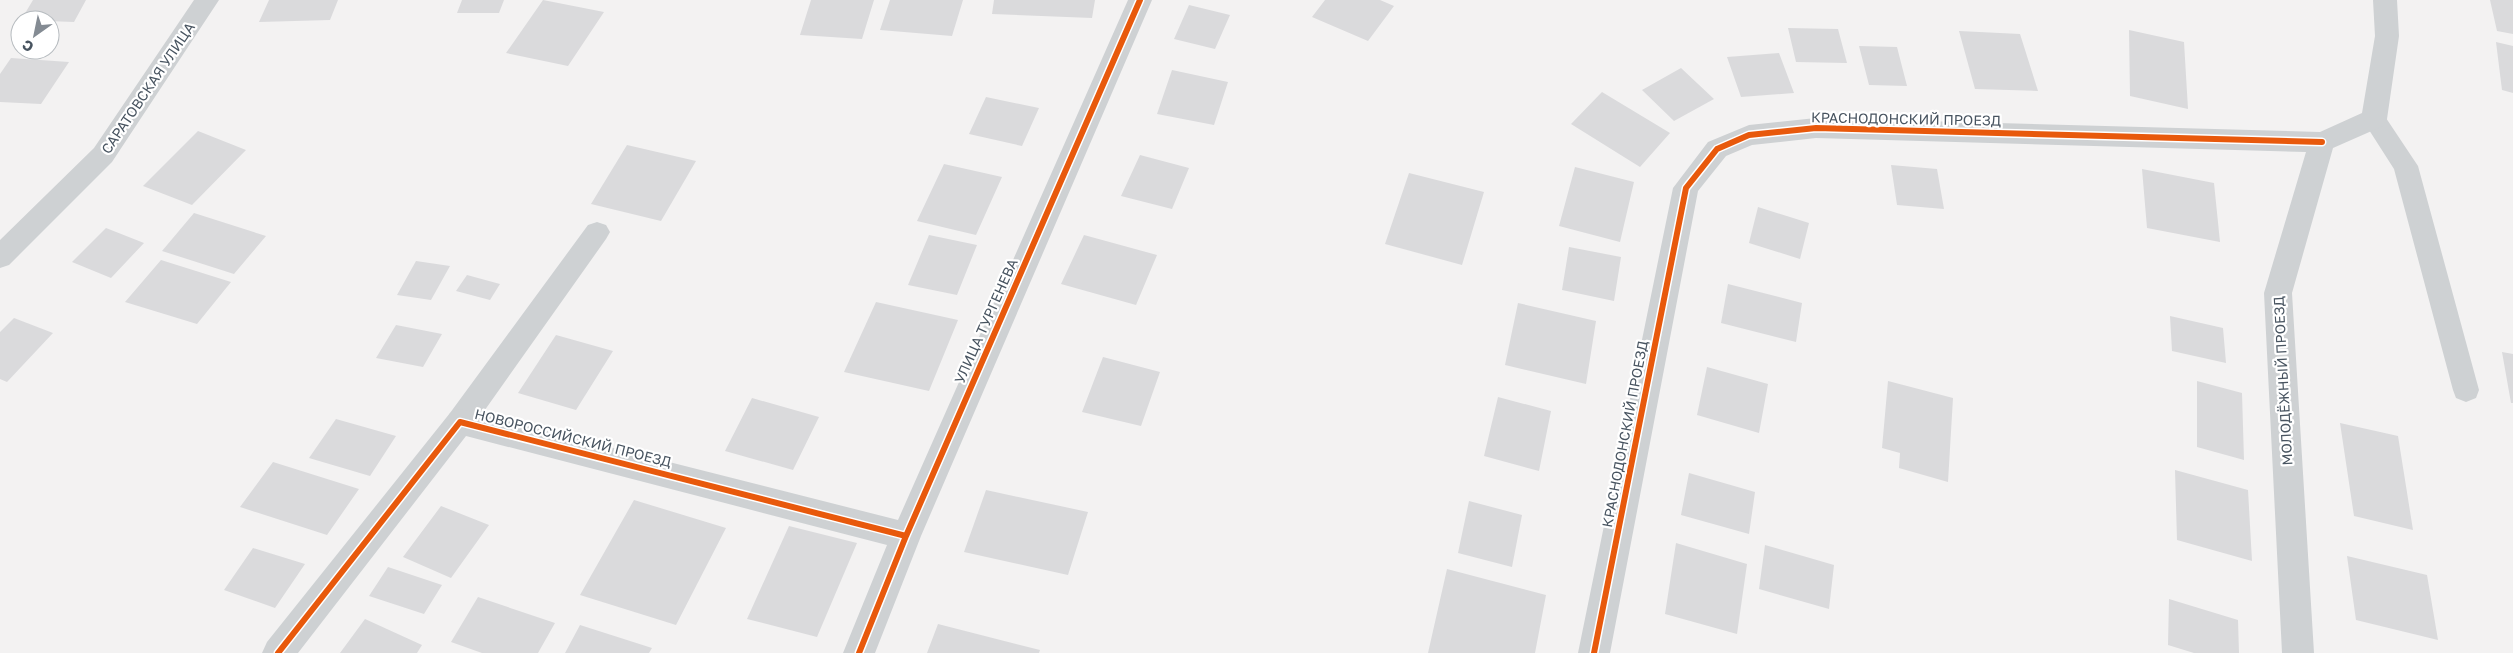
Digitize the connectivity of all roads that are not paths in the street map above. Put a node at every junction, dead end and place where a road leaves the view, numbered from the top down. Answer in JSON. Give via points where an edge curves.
{"nodes":[{"id":1,"x":207,"y":0,"type":"edge"},
{"id":2,"x":1140,"y":0,"type":"edge"},
{"id":3,"x":2385,"y":0,"type":"edge"},
{"id":4,"x":2374,"y":119,"type":"junction"},
{"id":5,"x":2322,"y":142,"type":"junction"},
{"id":6,"x":597,"y":232,"type":"dead end"},
{"id":7,"x":0,"y":258,"type":"edge"},
{"id":8,"x":2466,"y":390,"type":"dead end"},
{"id":9,"x":460,"y":422,"type":"junction"},
{"id":10,"x":906,"y":536,"type":"junction"},
{"id":11,"x":278,"y":653,"type":"edge"},
{"id":12,"x":859,"y":653,"type":"edge"},
{"id":13,"x":1594,"y":653,"type":"edge"},
{"id":14,"x":2298,"y":653,"type":"edge"}],
"edges":[{"from":1,"to":7,"type":"street","name":"САРАТОВСКАЯ УЛИЦА","via":[[104,155]]},
{"from":2,"to":10,"type":"street","name":"УЛИЦА ТУРГЕНЕВА"},
{"from":3,"to":4,"type":"street","via":[[2387,36]]},
{"from":4,"to":5,"type":"street"},
{"from":4,"to":8,"type":"lane","via":[[2406,166]]},
{"from":5,"to":13,"type":"street","name":"КРАСНОДОНСКИЙ ПРОЕЗД","via":[[1816,128],[1749,135],[1717,149],[1686,188]]},
{"from":5,"to":14,"type":"street","name":"МОЛОДЁЖНЫЙ ПРОЕЗД","via":[[2278,293]]},
{"from":6,"to":9,"type":"lane"},
{"from":9,"to":10,"type":"street","name":"НОВОРОССИЙСКИЙ ПРОЕЗД"},
{"from":9,"to":11,"type":"street","name":"НОВОРОССИЙСКИЙ ПРОЕЗД"},
{"from":10,"to":12,"type":"street","name":"УЛИЦА ТУРГЕНЕВА"}]}
